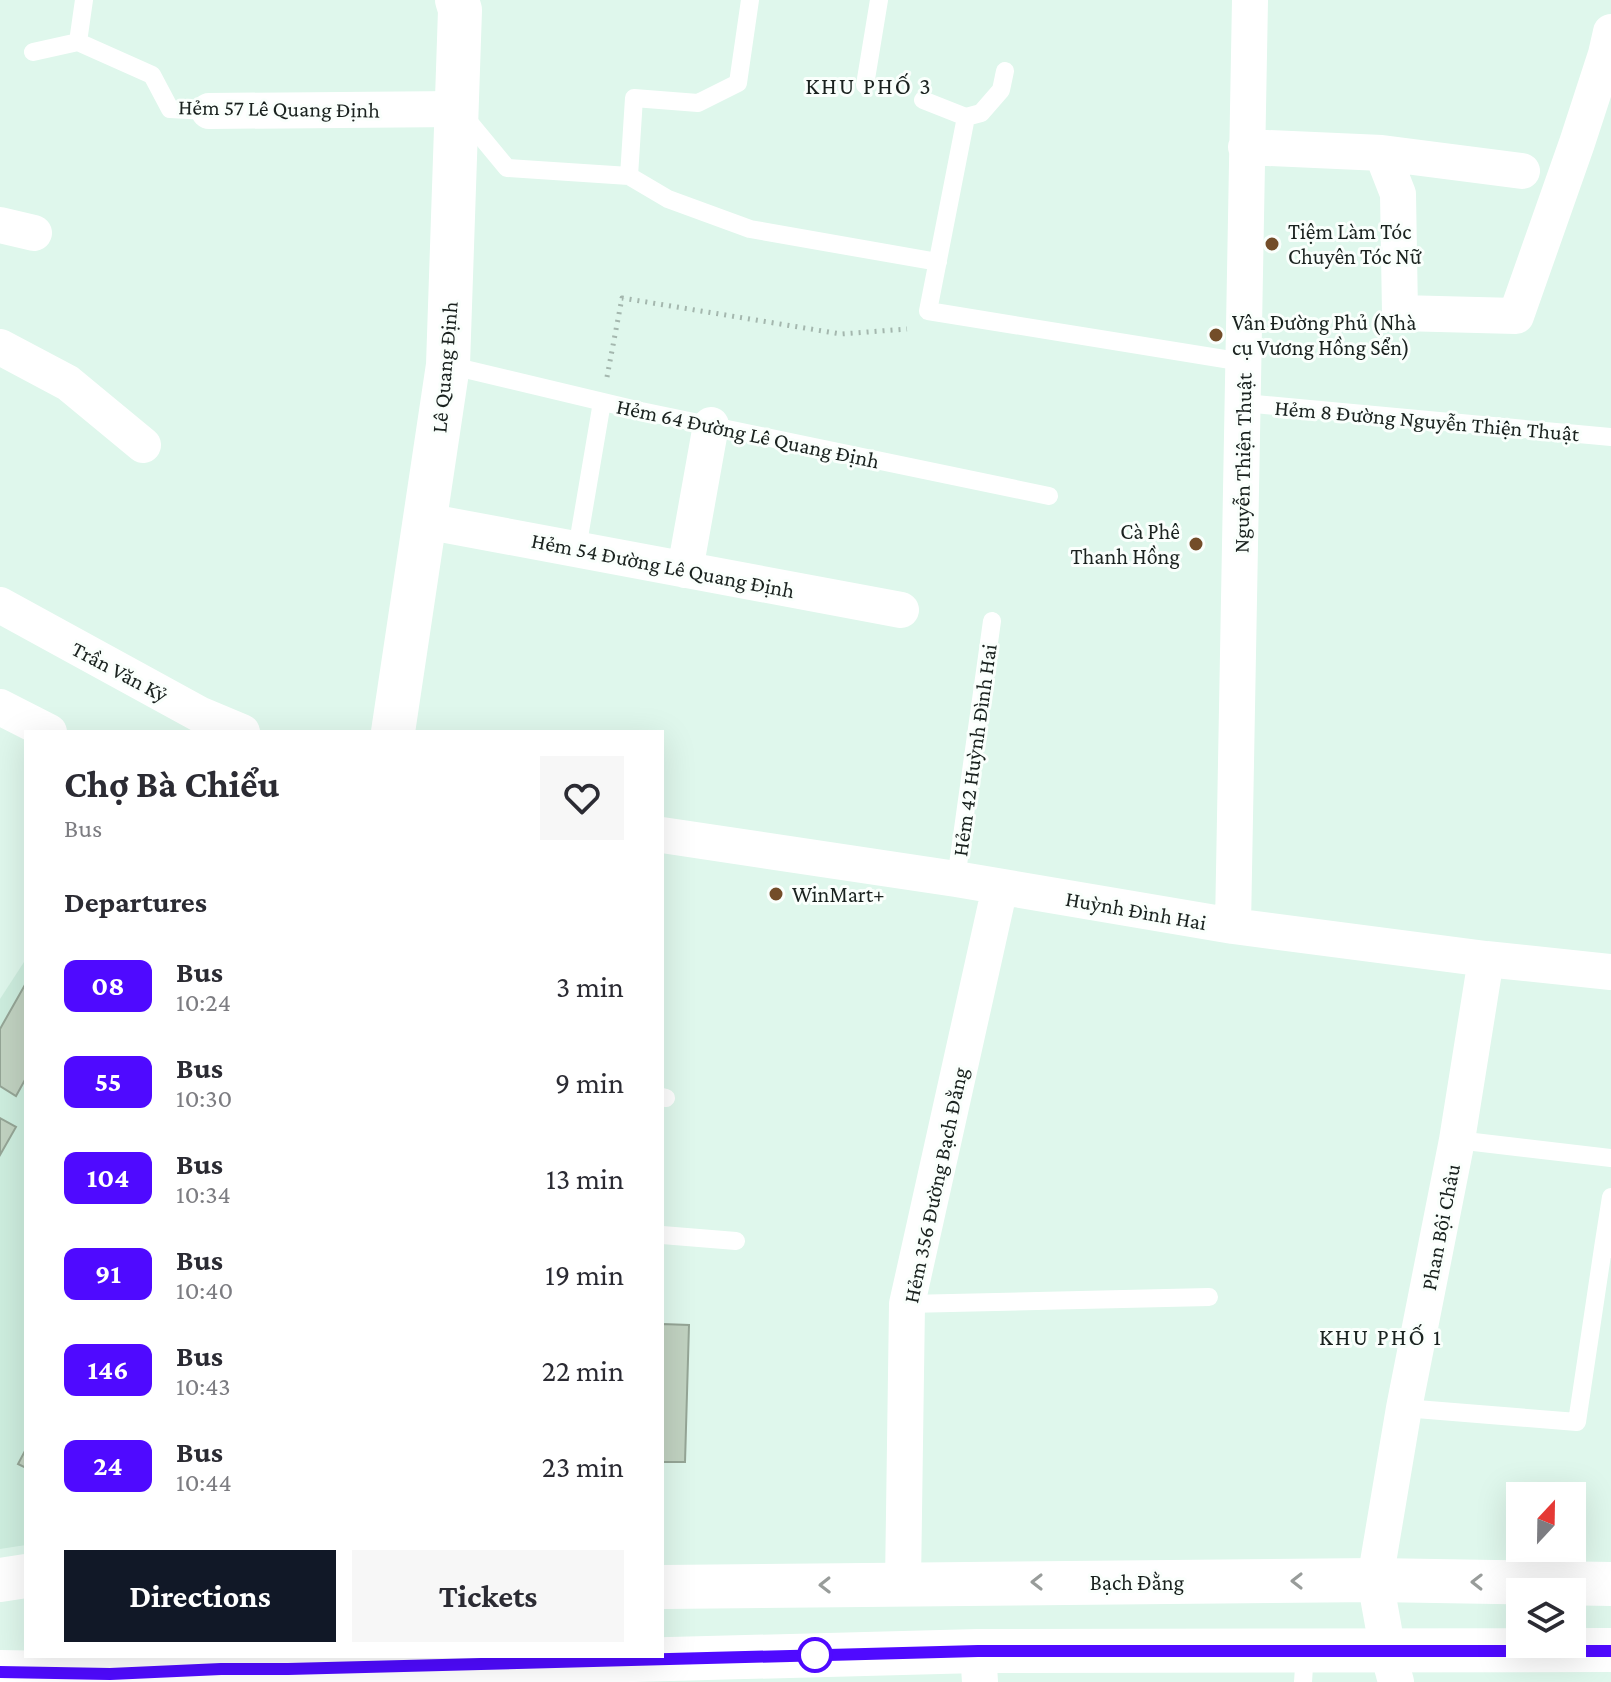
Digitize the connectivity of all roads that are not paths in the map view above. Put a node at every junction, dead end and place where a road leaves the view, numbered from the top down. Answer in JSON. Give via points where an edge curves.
{"nodes":[{"id":1,"x":84,"y":0,"type":"edge"},
{"id":2,"x":457,"y":0,"type":"edge"},
{"id":3,"x":750,"y":0,"type":"edge"},
{"id":4,"x":879,"y":0,"type":"edge"},
{"id":5,"x":1250,"y":0,"type":"edge"},
{"id":6,"x":1611,"y":32,"type":"edge"},
{"id":7,"x":78,"y":42,"type":"junction"},
{"id":8,"x":33,"y":52,"type":"dead end"},
{"id":9,"x":1005,"y":71,"type":"dead end"},
{"id":10,"x":865,"y":85,"type":"dead end"},
{"id":11,"x":923,"y":100,"type":"dead end"},
{"id":12,"x":458,"y":109,"type":"junction"},
{"id":13,"x":209,"y":111,"type":"joint"},
{"id":14,"x":966,"y":117,"type":"junction"},
{"id":15,"x":1246,"y":147,"type":"junction"},
{"id":16,"x":1382,"y":153,"type":"junction"},
{"id":17,"x":1522,"y":171,"type":"dead end"},
{"id":18,"x":629,"y":176,"type":"junction"},
{"id":19,"x":938,"y":262,"type":"junction"},
{"id":20,"x":0,"y":347,"type":"edge"},
{"id":21,"x":1243,"y":362,"type":"junction"},
{"id":22,"x":448,"y":365,"type":"junction"},
{"id":23,"x":602,"y":402,"type":"junction"},
{"id":24,"x":1244,"y":403,"type":"junction"},
{"id":25,"x":711,"y":425,"type":"junction"},
{"id":26,"x":1611,"y":437,"type":"edge"},
{"id":27,"x":143,"y":445,"type":"dead end"},
{"id":28,"x":1049,"y":496,"type":"dead end"},
{"id":29,"x":425,"y":521,"type":"junction"},
{"id":30,"x":577,"y":549,"type":"junction"},
{"id":31,"x":685,"y":570,"type":"junction"},
{"id":32,"x":0,"y":605,"type":"edge"},
{"id":33,"x":901,"y":610,"type":"dead end"},
{"id":34,"x":992,"y":621,"type":"dead end"},
{"id":35,"x":0,"y":707,"type":"edge"},
{"id":36,"x":193,"y":723,"type":"edge"},
{"id":37,"x":45,"y":730,"type":"edge"},
{"id":38,"x":231,"y":730,"type":"edge"},
{"id":39,"x":393,"y":730,"type":"edge"},
{"id":40,"x":664,"y":835,"type":"edge"},
{"id":41,"x":956,"y":879,"type":"junction"},
{"id":42,"x":1000,"y":887,"type":"junction"},
{"id":43,"x":1233,"y":926,"type":"junction"},
{"id":44,"x":1486,"y":959,"type":"junction"},
{"id":45,"x":1611,"y":972,"type":"edge"},
{"id":46,"x":1457,"y":1140,"type":"junction"},
{"id":47,"x":1611,"y":1158,"type":"edge"},
{"id":48,"x":1611,"y":1197,"type":"edge"},
{"id":49,"x":664,"y":1235,"type":"edge"},
{"id":50,"x":736,"y":1241,"type":"dead end"},
{"id":51,"x":1607,"y":1249,"type":"edge"},
{"id":52,"x":1209,"y":1297,"type":"dead end"},
{"id":53,"x":907,"y":1304,"type":"junction"},
{"id":54,"x":1404,"y":1408,"type":"junction"},
{"id":55,"x":24,"y":1576,"type":"edge"},
{"id":56,"x":0,"y":1580,"type":"edge"},
{"id":57,"x":1375,"y":1580,"type":"junction"},
{"id":58,"x":903,"y":1583,"type":"junction"},
{"id":59,"x":1611,"y":1584,"type":"edge"},
{"id":60,"x":664,"y":1587,"type":"edge"},
{"id":61,"x":24,"y":1605,"type":"edge"},
{"id":62,"x":0,"y":1607,"type":"edge"},
{"id":63,"x":1611,"y":1650,"type":"edge"},
{"id":64,"x":221,"y":1662,"type":"edge"},
{"id":65,"x":979,"y":1666,"type":"edge"},
{"id":66,"x":1304,"y":1667,"type":"edge"},
{"id":67,"x":1392,"y":1667,"type":"edge"},
{"id":68,"x":0,"y":1672,"type":"edge"},
{"id":69,"x":286,"y":1672,"type":"edge"},
{"id":70,"x":479,"y":1673,"type":"edge"}],
"edges":[{"from":1,"to":7,"type":"lane"},
{"from":2,"to":12,"type":"main road","name":"Lê Quang Định"},
{"from":3,"to":18,"type":"lane","via":[[738,83],[698,103],[634,98]]},
{"from":4,"to":10,"type":"lane"},
{"from":5,"to":15,"type":"street","name":"Nguyễn Thiện Thuật"},
{"from":6,"to":16,"type":"street","via":[[1516,316],[1400,313],[1398,194]]},
{"from":7,"to":8,"type":"lane"},
{"from":7,"to":13,"type":"lane","name":"Hẻm 57 Lê Quang Định","via":[[152,75],[170,109]]},
{"from":9,"to":14,"type":"lane","via":[[1001,90],[981,113]]},
{"from":11,"to":14,"type":"lane"},
{"from":12,"to":13,"type":"street","name":"Hẻm 57 Lê Quang Định"},
{"from":12,"to":18,"type":"lane","via":[[507,168]]},
{"from":12,"to":22,"type":"main road","name":"Lê Quang Định"},
{"from":14,"to":19,"type":"lane"},
{"from":15,"to":16,"type":"street"},
{"from":15,"to":21,"type":"street","name":"Nguyễn Thiện Thuật"},
{"from":16,"to":17,"type":"street"},
{"from":18,"to":19,"type":"lane","via":[[668,199],[750,229]]},
{"from":19,"to":21,"type":"lane","via":[[928,311]]},
{"from":20,"to":27,"type":"street","via":[[68,383]]},
{"from":21,"to":24,"type":"street","name":"Nguyễn Thiện Thuật"},
{"from":22,"to":23,"type":"lane","name":"Hẻm 64 Đường Lê Quang Định"},
{"from":22,"to":29,"type":"main road","name":"Lê Quang Định"},
{"from":23,"to":25,"type":"lane","name":"Hẻm 64 Đường Lê Quang Định"},
{"from":23,"to":30,"type":"lane"},
{"from":24,"to":26,"type":"lane","name":"Hẻm 8 Đường Nguyễn Thiện Thuật"},
{"from":24,"to":43,"type":"street","name":"Nguyễn Thiện Thuật"},
{"from":25,"to":28,"type":"lane","name":"Hẻm 64 Đường Lê Quang Định"},
{"from":25,"to":31,"type":"street"},
{"from":29,"to":30,"type":"street","name":"Hẻm 54 Đường Lê Quang Định"},
{"from":29,"to":39,"type":"main road","name":"Lê Quang Định"},
{"from":30,"to":31,"type":"street","name":"Hẻm 54 Đường Lê Quang Định"},
{"from":31,"to":33,"type":"street","name":"Hẻm 54 Đường Lê Quang Định"},
{"from":32,"to":36,"type":"street","name":"Trần Văn Kỷ"},
{"from":34,"to":41,"type":"lane","name":"Hẻm 42 Huỳnh Đình Hai"},
{"from":35,"to":37,"type":"street"},
{"from":36,"to":38,"type":"street","name":"Trần Văn Kỷ"},
{"from":40,"to":41,"type":"street","name":"Huỳnh Đình Hai"},
{"from":41,"to":42,"type":"street","name":"Huỳnh Đình Hai"},
{"from":42,"to":43,"type":"street","name":"Huỳnh Đình Hai"},
{"from":42,"to":53,"type":"street","name":"Hẻm 356 Đường Bạch Đằng"},
{"from":43,"to":44,"type":"street","name":"Huỳnh Đình Hai"},
{"from":44,"to":45,"type":"street","name":"Huỳnh Đình Hai"},
{"from":44,"to":46,"type":"street","name":"Phan Bội Châu"},
{"from":46,"to":47,"type":"lane"},
{"from":46,"to":54,"type":"street","name":"Phan Bội Châu"},
{"from":48,"to":51,"type":"lane"},
{"from":49,"to":50,"type":"lane"},
{"from":51,"to":54,"type":"lane","via":[[1577,1422]]},
{"from":52,"to":53,"type":"lane"},
{"from":53,"to":58,"type":"street","name":"Hẻm 356 Đường Bạch Đằng"},
{"from":54,"to":57,"type":"street","name":"Phan Bội Châu"},
{"from":55,"to":56,"type":"main road"},
{"from":57,"to":58,"type":"main road","name":"Bạch Đằng","one_way":true},
{"from":59,"to":57,"type":"main road","name":"Bạch Đằng","one_way":true},
{"from":57,"to":67,"type":"street","name":"Phan Bội Châu"},
{"from":58,"to":60,"type":"main road","name":"Bạch Đằng","one_way":true},
{"from":61,"to":62,"type":"main road"},
{"from":63,"to":67,"type":"main road"},
{"from":64,"to":68,"type":"main road","via":[[110,1674]]},
{"from":64,"to":69,"type":"main road"},
{"from":65,"to":66,"type":"main road"},
{"from":65,"to":70,"type":"main road"},
{"from":66,"to":67,"type":"main road"},
{"from":69,"to":70,"type":"main road"}]}
